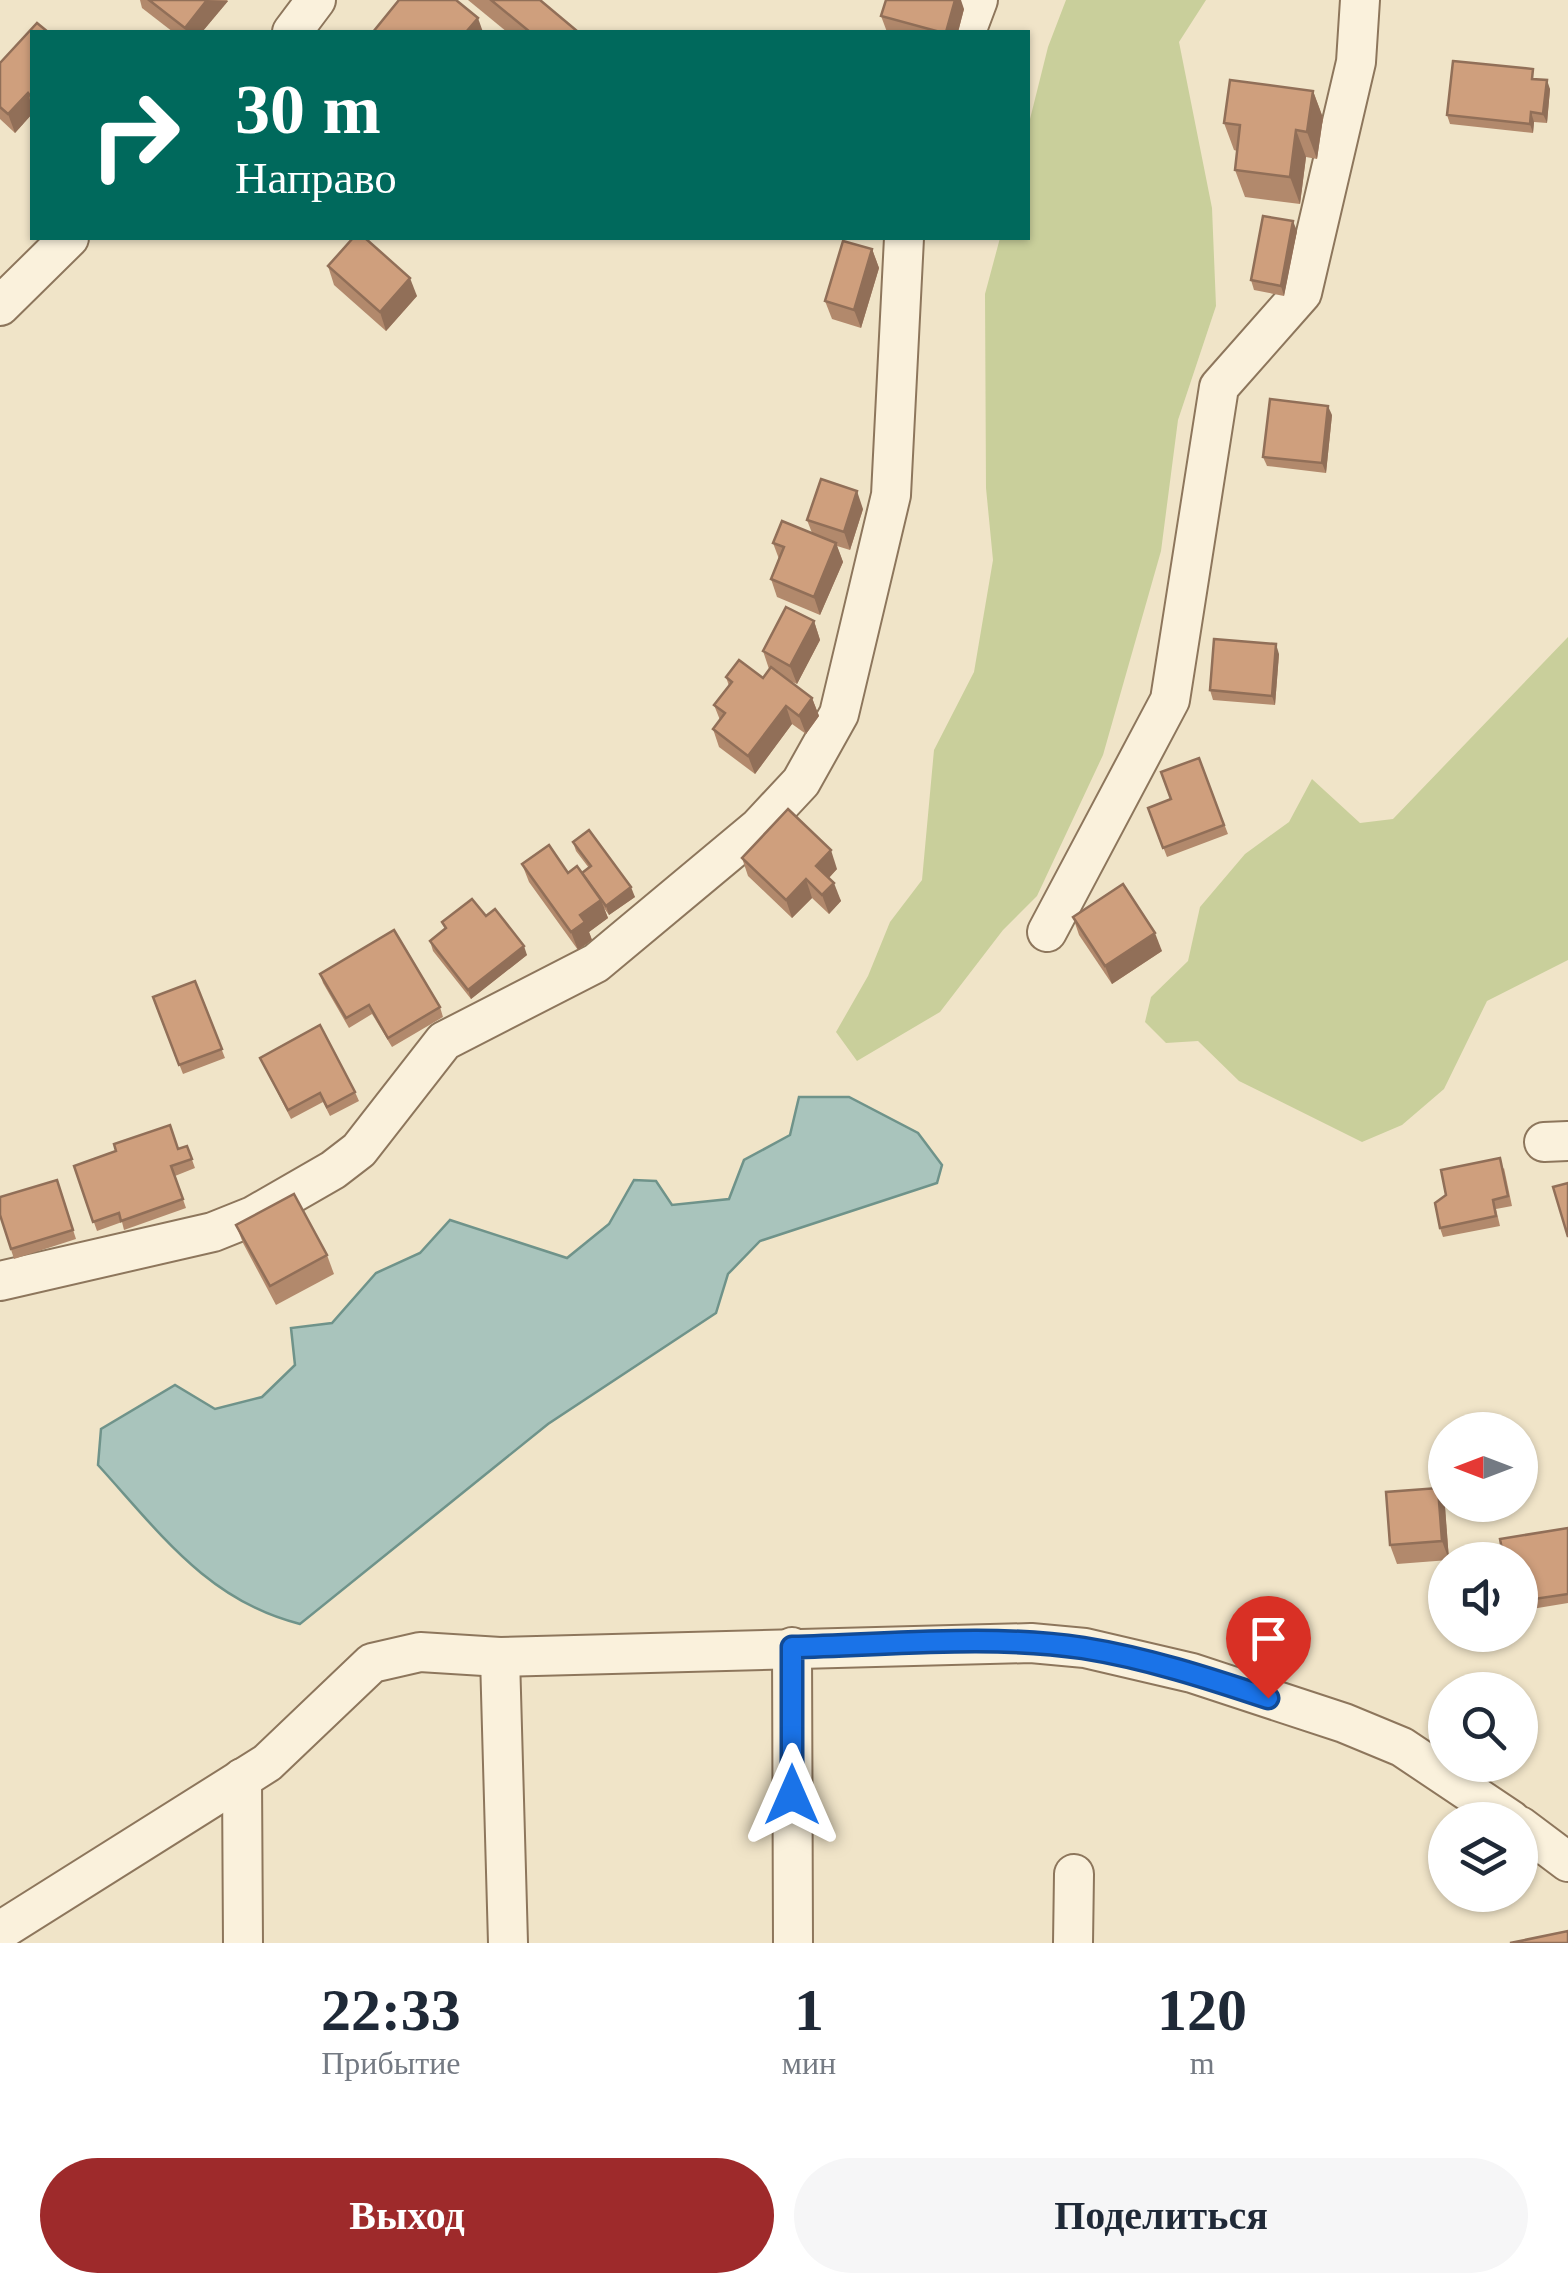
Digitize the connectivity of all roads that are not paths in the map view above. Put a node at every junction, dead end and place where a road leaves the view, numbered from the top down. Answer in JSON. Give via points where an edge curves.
{"nodes":[{"id":1,"x":316,"y":0,"type":"edge"},
{"id":2,"x":978,"y":0,"type":"edge"},
{"id":3,"x":1360,"y":0,"type":"edge"},
{"id":4,"x":294,"y":30,"type":"edge"},
{"id":5,"x":967,"y":30,"type":"edge"},
{"id":6,"x":66,"y":240,"type":"edge"},
{"id":7,"x":904,"y":240,"type":"edge"},
{"id":8,"x":0,"y":306,"type":"edge"},
{"id":9,"x":1046,"y":932,"type":"dead end"},
{"id":10,"x":0,"y":1281,"type":"edge"},
{"id":11,"x":792,"y":1647,"type":"junction"},
{"id":12,"x":500,"y":1657,"type":"junction"},
{"id":13,"x":242,"y":1778,"type":"junction"},
{"id":14,"x":1485,"y":1802,"type":"edge"},
{"id":15,"x":1538,"y":1840,"type":"edge"},
{"id":16,"x":1568,"y":1862,"type":"edge"},
{"id":17,"x":1074,"y":1874,"type":"dead end"},
{"id":18,"x":0,"y":1931,"type":"edge"},
{"id":19,"x":242,"y":1943,"type":"edge"},
{"id":20,"x":508,"y":1943,"type":"edge"},
{"id":21,"x":793,"y":1943,"type":"edge"},
{"id":22,"x":1074,"y":1943,"type":"edge"}],
"edges":[{"from":1,"to":4,"type":"street"},
{"from":2,"to":5,"type":"street"},
{"from":3,"to":9,"type":"street","via":[[1356,62],[1302,292],[1219,387],[1170,700]]},
{"from":6,"to":8,"type":"street"},
{"from":7,"to":10,"type":"street","via":[[891,494],[839,714],[801,782],[759,827],[596,963],[444,1041],[358,1150],[332,1170],[213,1232]]},
{"from":11,"to":12,"type":"street"},
{"from":11,"to":14,"type":"street","via":[[1084,1648],[1192,1673],[1402,1747]]},
{"from":11,"to":21,"type":"street"},
{"from":12,"to":13,"type":"street","via":[[420,1652],[372,1663],[267,1763]]},
{"from":12,"to":20,"type":"street"},
{"from":13,"to":18,"type":"street"},
{"from":13,"to":19,"type":"street"},
{"from":15,"to":16,"type":"street"},
{"from":17,"to":22,"type":"street"}]}
